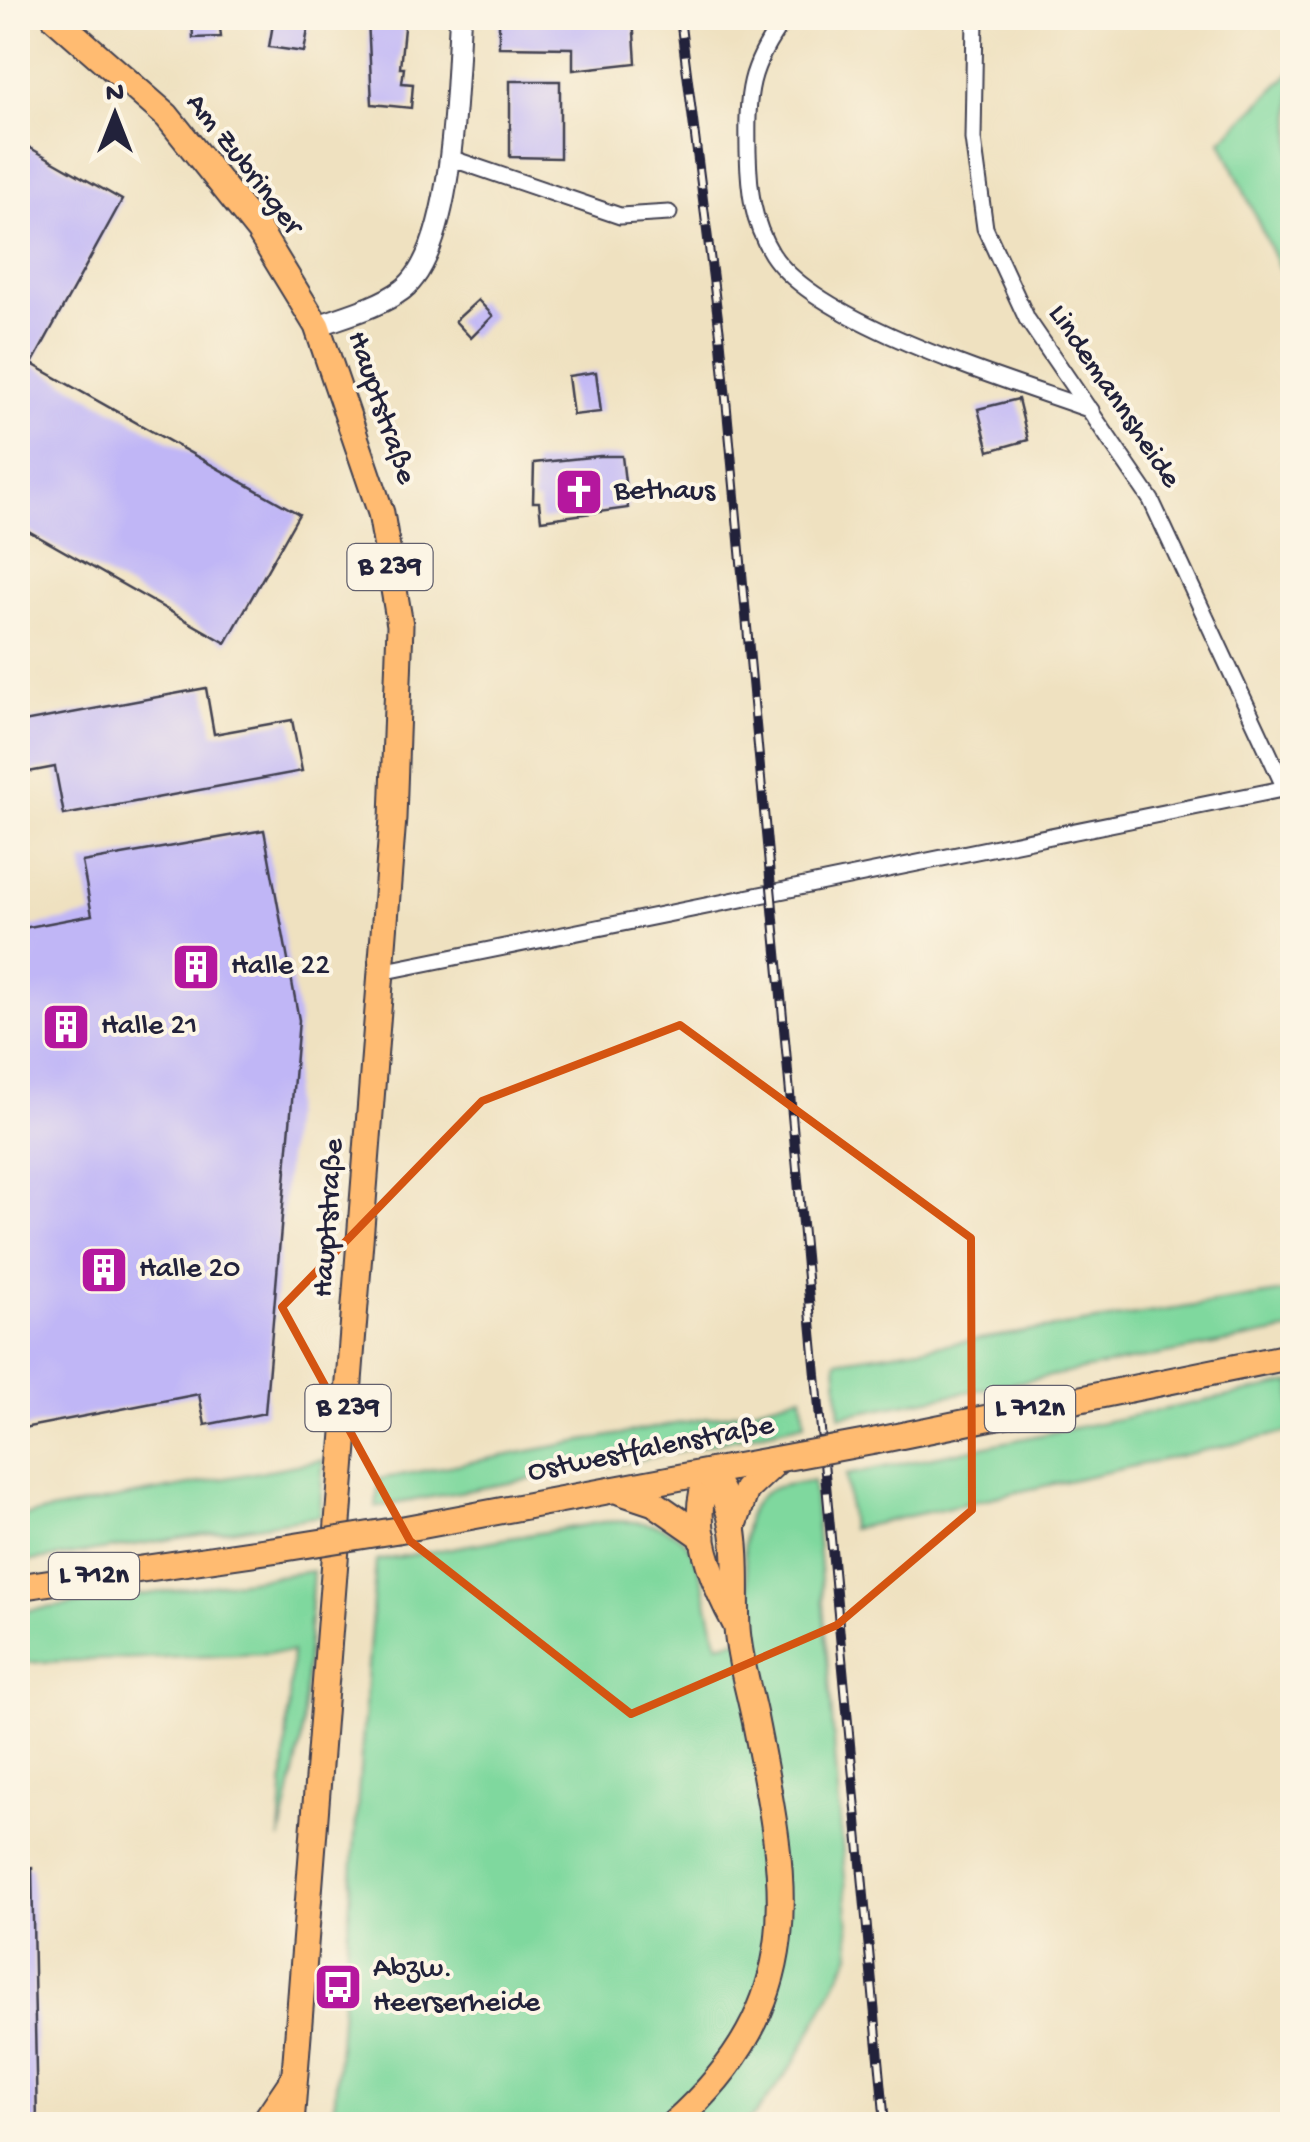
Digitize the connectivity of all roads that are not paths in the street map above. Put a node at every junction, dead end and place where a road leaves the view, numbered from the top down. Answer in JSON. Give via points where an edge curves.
{"nodes":[{"id":1,"x":55,"y":18,"type":"edge"},
{"id":2,"x":460,"y":18,"type":"edge"},
{"id":3,"x":785,"y":18,"type":"edge"},
{"id":4,"x":975,"y":18,"type":"edge"},
{"id":5,"x":450,"y":158,"type":"junction"},
{"id":6,"x":669,"y":213,"type":"dead end"},
{"id":7,"x":317,"y":326,"type":"junction"},
{"id":8,"x":1091,"y":410,"type":"junction"},
{"id":9,"x":1289,"y":788,"type":"edge"},
{"id":10,"x":382,"y":972,"type":"junction"},
{"id":11,"x":1292,"y":1356,"type":"edge"},
{"id":12,"x":778,"y":1459,"type":"junction"},
{"id":13,"x":709,"y":1474,"type":"junction"},
{"id":14,"x":616,"y":1491,"type":"junction"},
{"id":15,"x":733,"y":1530,"type":"junction"},
{"id":16,"x":704,"y":1536,"type":"junction"},
{"id":17,"x":18,"y":1586,"type":"edge"},
{"id":18,"x":737,"y":1628,"type":"junction"},
{"id":19,"x":294,"y":2077,"type":"junction"},
{"id":20,"x":263,"y":2124,"type":"edge"},
{"id":21,"x":291,"y":2124,"type":"edge"},
{"id":22,"x":673,"y":2124,"type":"edge"}],
"edges":[{"from":1,"to":7,"type":"main road","name":"Am Zubringer","number":"B 239","via":[[166,116],[259,231]]},
{"from":2,"to":5,"type":"street"},
{"from":3,"to":8,"type":"street","via":[[759,53],[747,88],[749,202],[773,256],[823,301],[940,355]]},
{"from":4,"to":8,"type":"street","name":"Lindemannsheide","via":[[973,139],[986,228],[1026,319]]},
{"from":5,"to":6,"type":"street","via":[[620,216]]},
{"from":5,"to":7,"type":"street","via":[[438,234],[404,289]]},
{"from":7,"to":10,"type":"main road","name":"Hauptstraße","number":"B 239","via":[[382,514],[400,625],[400,724]]},
{"from":8,"to":9,"type":"street","name":"Lindemannsheide","via":[[1160,518]]},
{"from":9,"to":10,"type":"street"},
{"from":10,"to":19,"type":"main road","name":"Hauptstraße","number":"B 239"},
{"from":11,"to":12,"type":"main road","name":"Ostwestfalenstraße","number":"L 712n","bridge":true},
{"from":12,"to":13,"type":"main road","name":"Ostwestfalenstraße","number":"L 712n"},
{"from":12,"to":15,"type":"main road","via":[[746,1490]]},
{"from":13,"to":14,"type":"main road","name":"Ostwestfalenstraße","number":"L 712n"},
{"from":13,"to":15,"type":"main road","via":[[720,1486]]},
{"from":13,"to":16,"type":"main road","via":[[699,1502]]},
{"from":14,"to":16,"type":"main road","via":[[654,1503]]},
{"from":14,"to":17,"type":"main road","name":"Ostwestfalenstraße","number":"L 712n","bridge":true},
{"from":15,"to":18,"type":"main road"},
{"from":16,"to":18,"type":"main road","via":[[720,1596]]},
{"from":18,"to":22,"type":"main road","via":[[778,1835],[781,1936],[747,2034],[707,2091]]},
{"from":19,"to":20,"type":"main road"},
{"from":19,"to":21,"type":"main road","name":"Hauptstraße","number":"B 239"}]}
